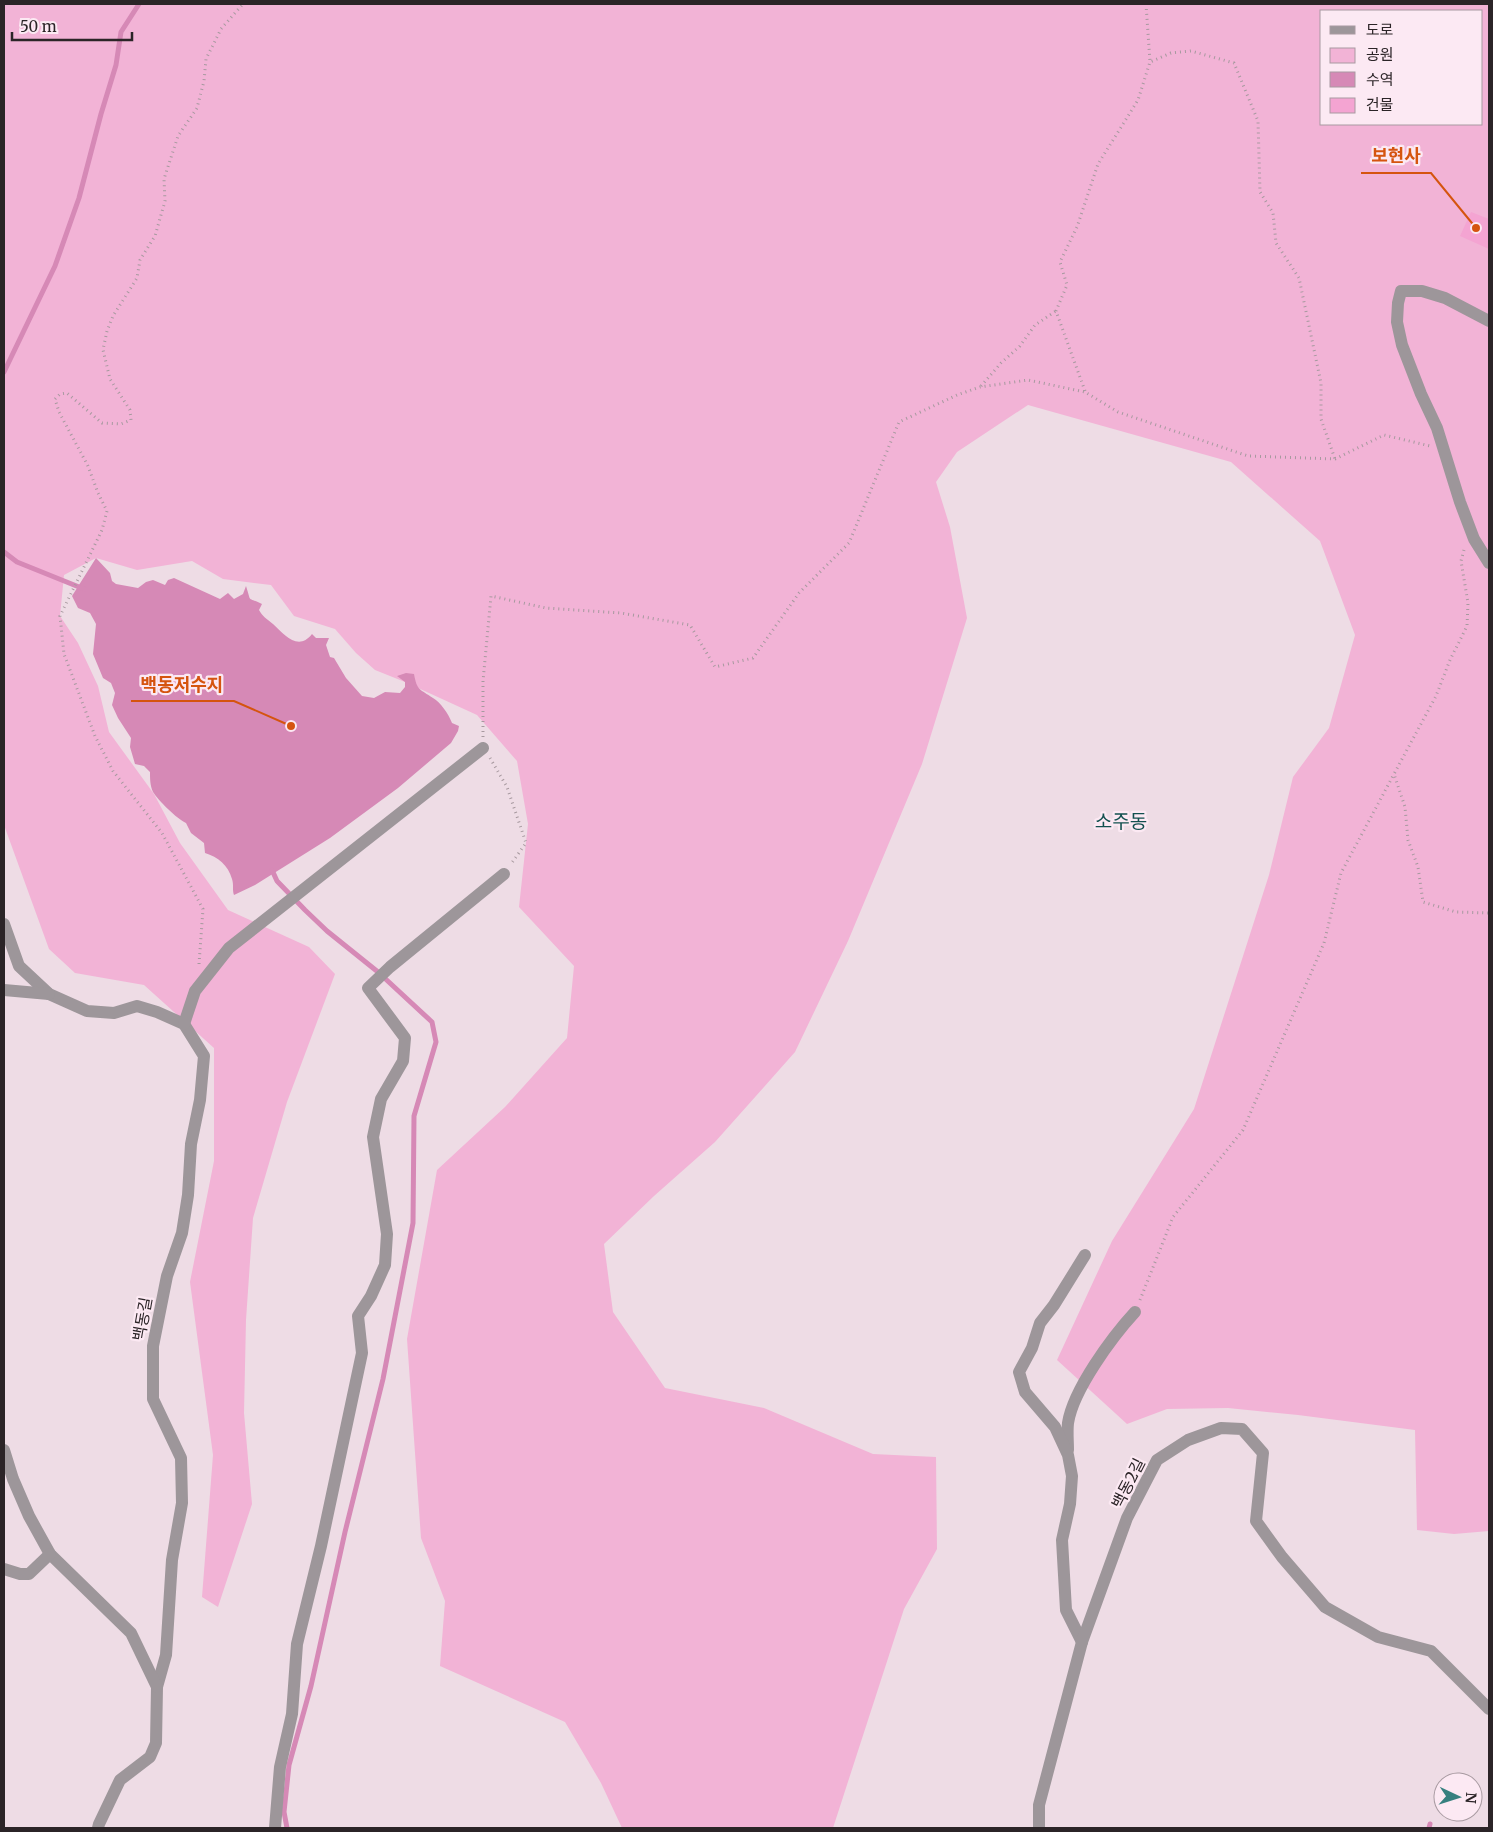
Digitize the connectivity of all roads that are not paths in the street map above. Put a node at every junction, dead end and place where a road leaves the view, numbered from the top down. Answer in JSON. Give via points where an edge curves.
{"nodes":[{"id":1,"x":1489,"y":321,"type":"edge"},
{"id":2,"x":1489,"y":563,"type":"edge"},
{"id":3,"x":483,"y":748,"type":"road end"},
{"id":4,"x":504,"y":874,"type":"road end"},
{"id":5,"x":4,"y":924,"type":"edge"},
{"id":6,"x":4,"y":990,"type":"edge"},
{"id":7,"x":49,"y":994,"type":"junction"},
{"id":8,"x":184,"y":1024,"type":"junction"},
{"id":9,"x":1085,"y":1255,"type":"dead end"},
{"id":10,"x":1135,"y":1312,"type":"road end"},
{"id":11,"x":4,"y":1450,"type":"edge"},
{"id":12,"x":1068,"y":1455,"type":"junction"},
{"id":13,"x":50,"y":1554,"type":"junction"},
{"id":14,"x":4,"y":1569,"type":"edge"},
{"id":15,"x":1082,"y":1642,"type":"junction"},
{"id":16,"x":157,"y":1687,"type":"junction"},
{"id":17,"x":1489,"y":1709,"type":"edge"},
{"id":18,"x":98,"y":1828,"type":"edge"},
{"id":19,"x":275,"y":1828,"type":"edge"},
{"id":20,"x":1039,"y":1828,"type":"edge"}],
"edges":[{"from":1,"to":2,"type":"street","via":[[1445,298],[1422,291],[1401,292],[1398,303],[1397,322],[1402,345],[1445,450],[1474,539]]},
{"from":3,"to":8,"type":"street","via":[[229,948],[195,991]]},
{"from":4,"to":19,"type":"street","via":[[368,988],[405,1038],[403,1061],[381,1099],[373,1137],[387,1234],[385,1265],[358,1316],[362,1353],[297,1644],[292,1714],[280,1768]]},
{"from":5,"to":7,"type":"street","via":[[19,966]]},
{"from":6,"to":7,"type":"street"},
{"from":7,"to":8,"type":"street","via":[[87,1011],[114,1013],[137,1006]]},
{"from":8,"to":16,"type":"street","name":"백동길","via":[[204,1056],[182,1233],[167,1276],[153,1346],[153,1399],[181,1458],[182,1503],[172,1560],[166,1655]]},
{"from":9,"to":12,"type":"street","via":[[1040,1323],[1019,1372],[1025,1392],[1055,1427]]},
{"from":10,"to":12,"type":"street","via":[[1107,1347],[1075,1401],[1068,1423]]},
{"from":11,"to":13,"type":"street","via":[[26,1509]]},
{"from":12,"to":15,"type":"street","via":[[1072,1476],[1062,1540],[1066,1610]]},
{"from":13,"to":14,"type":"street","via":[[29,1574]]},
{"from":13,"to":16,"type":"street","via":[[131,1634]]},
{"from":15,"to":17,"type":"street","name":"백동2길","via":[[1127,1518],[1157,1460],[1188,1440],[1221,1428],[1242,1429],[1263,1453],[1256,1521],[1325,1607],[1378,1637],[1431,1651]]},
{"from":15,"to":20,"type":"street","name":"백동2길","via":[[1039,1805]]},
{"from":16,"to":18,"type":"street","name":"백동길","via":[[156,1743],[150,1757],[120,1780]]}]}
